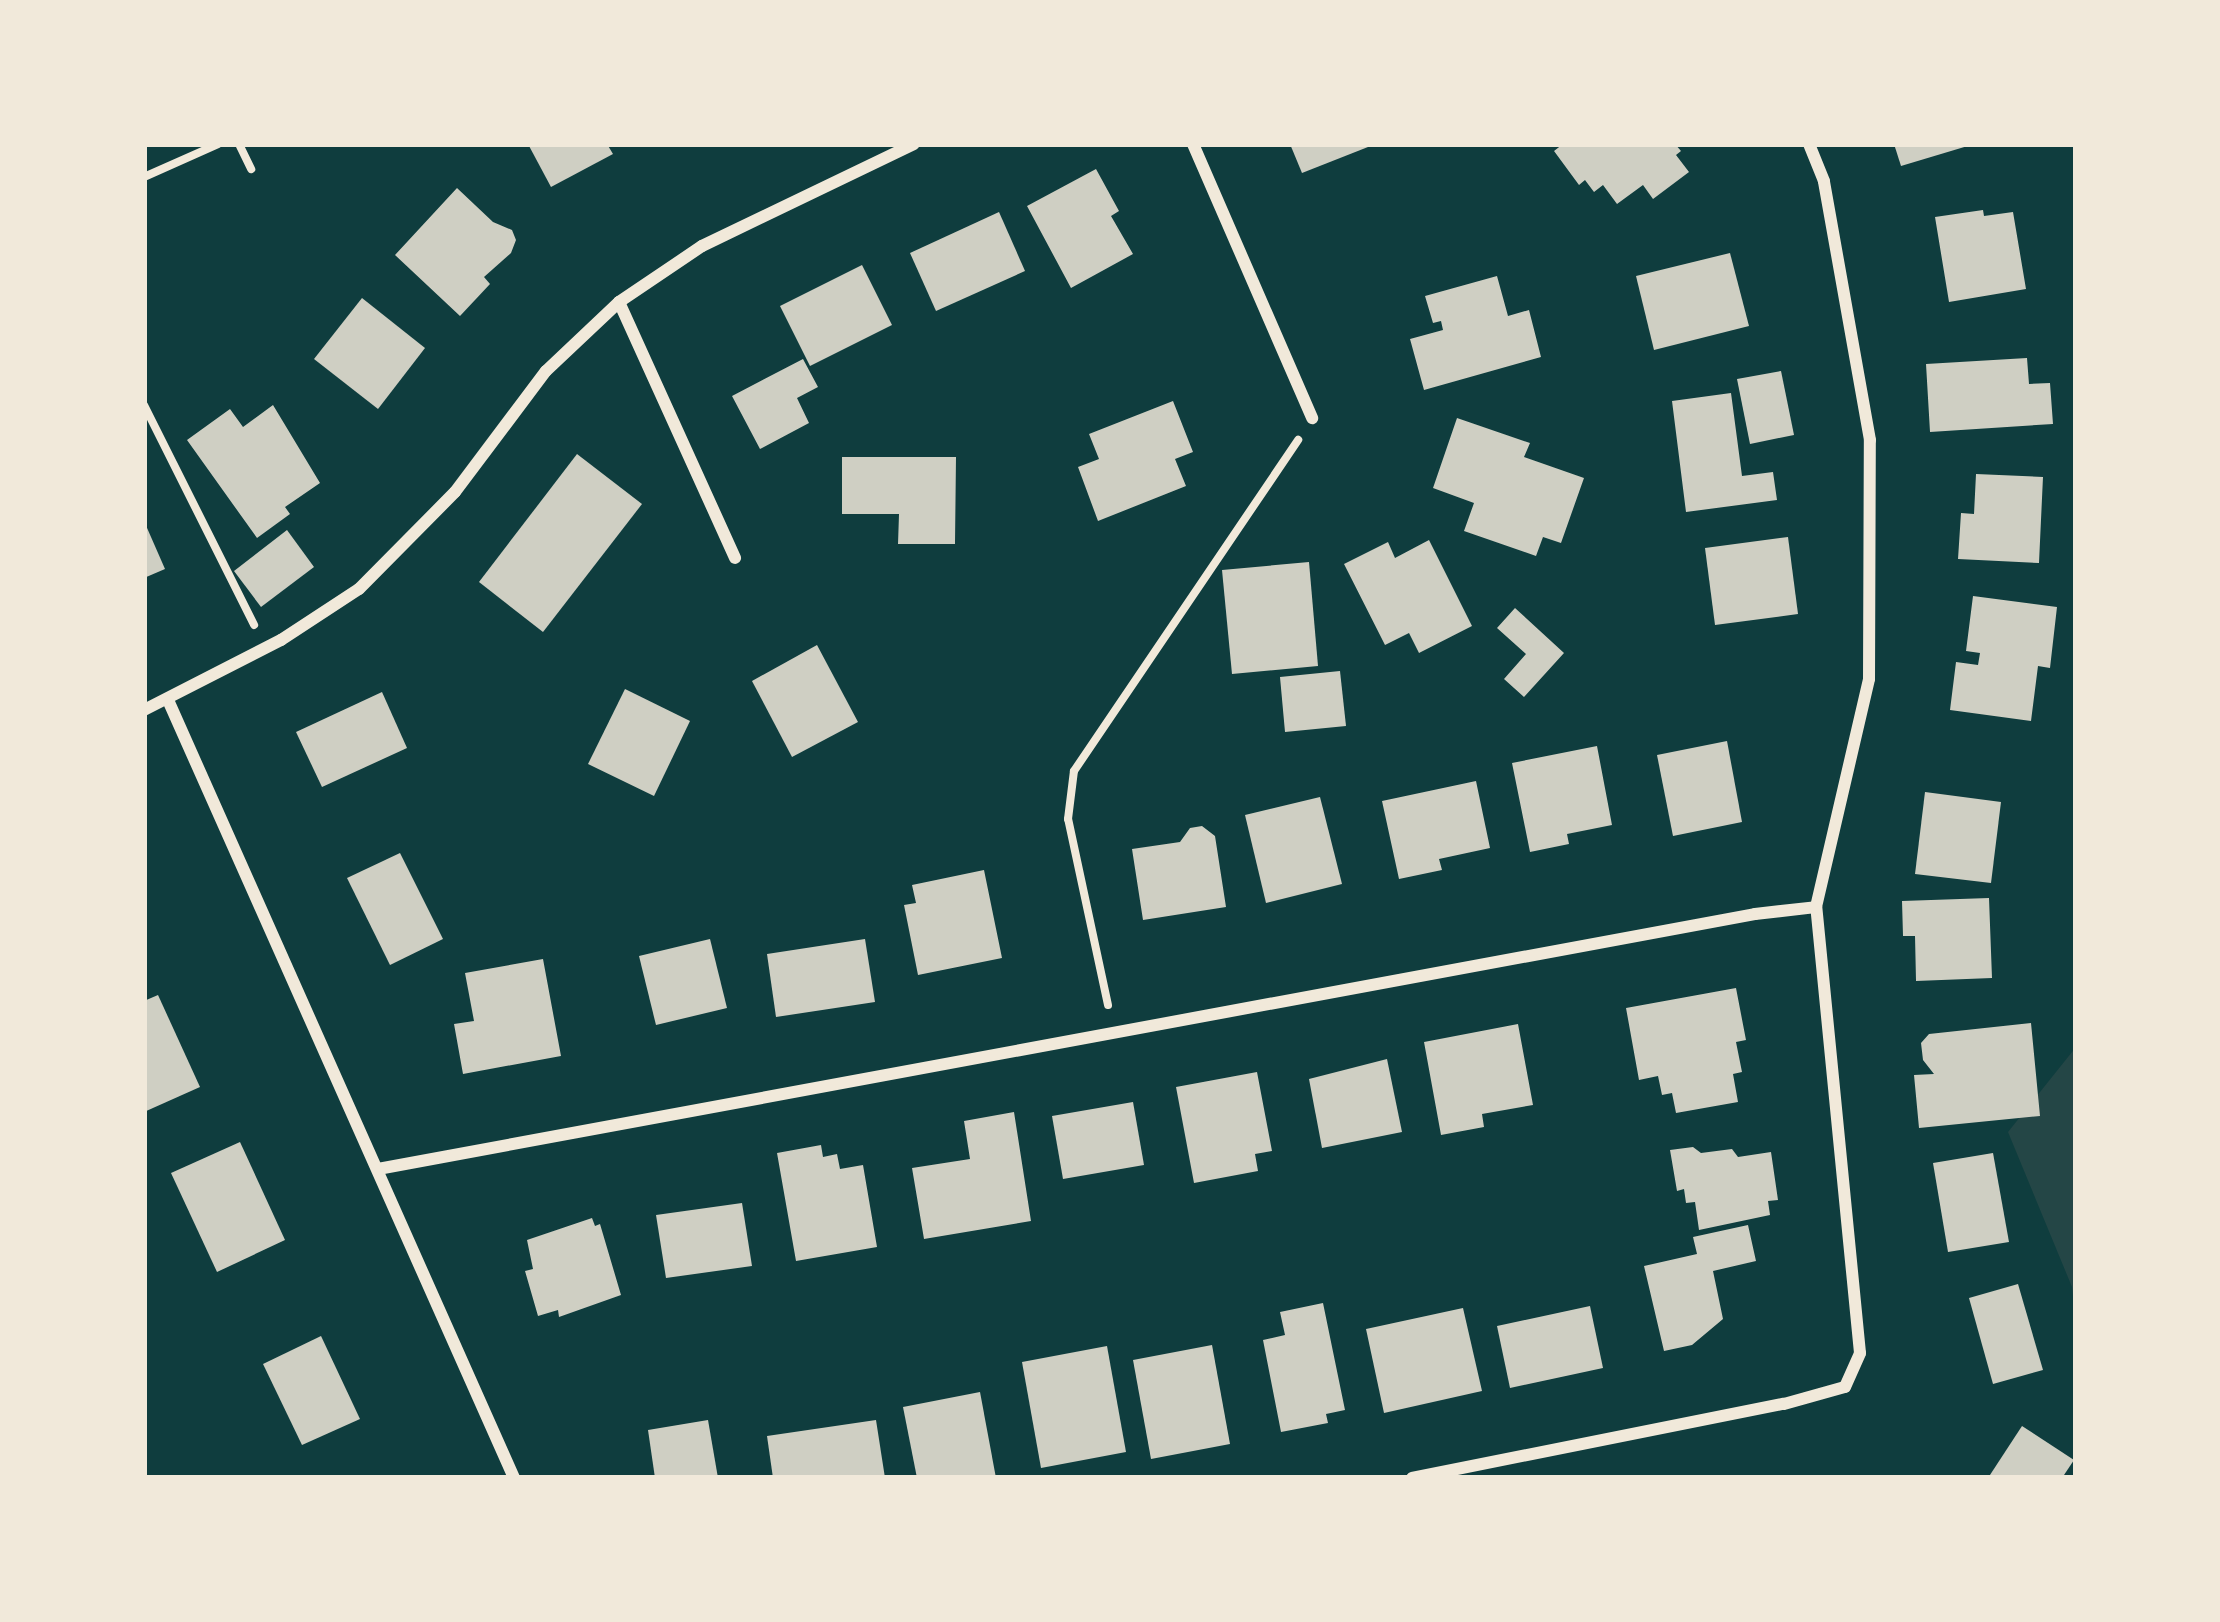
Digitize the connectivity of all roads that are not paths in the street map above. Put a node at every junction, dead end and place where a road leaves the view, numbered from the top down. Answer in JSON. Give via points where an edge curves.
{"nodes":[{"id":1,"x":914,"y":144,"type":"edge"},
{"id":2,"x":1193,"y":144,"type":"edge"},
{"id":3,"x":1809,"y":144,"type":"edge"},
{"id":4,"x":619,"y":302,"type":"junction"},
{"id":5,"x":1312,"y":418,"type":"road end"},
{"id":6,"x":735,"y":558,"type":"dead end"},
{"id":7,"x":168,"y":700,"type":"junction"},
{"id":8,"x":144,"y":710,"type":"edge"},
{"id":9,"x":1816,"y":907,"type":"junction"},
{"id":10,"x":378,"y":1169,"type":"junction"},
{"id":11,"x":514,"y":1478,"type":"edge"},
{"id":12,"x":1412,"y":1478,"type":"edge"}],
"edges":[{"from":1,"to":4,"type":"street","via":[[702,246]]},
{"from":2,"to":5,"type":"street"},
{"from":3,"to":9,"type":"street","via":[[1824,181],[1870,440],[1870,680]]},
{"from":4,"to":6,"type":"street"},
{"from":4,"to":7,"type":"street","via":[[546,371],[410,542],[359,589]]},
{"from":7,"to":8,"type":"street"},
{"from":7,"to":10,"type":"street"},
{"from":9,"to":10,"type":"street"},
{"from":9,"to":12,"type":"street","via":[[1860,1353],[1845,1387]]},
{"from":10,"to":11,"type":"street"}]}
